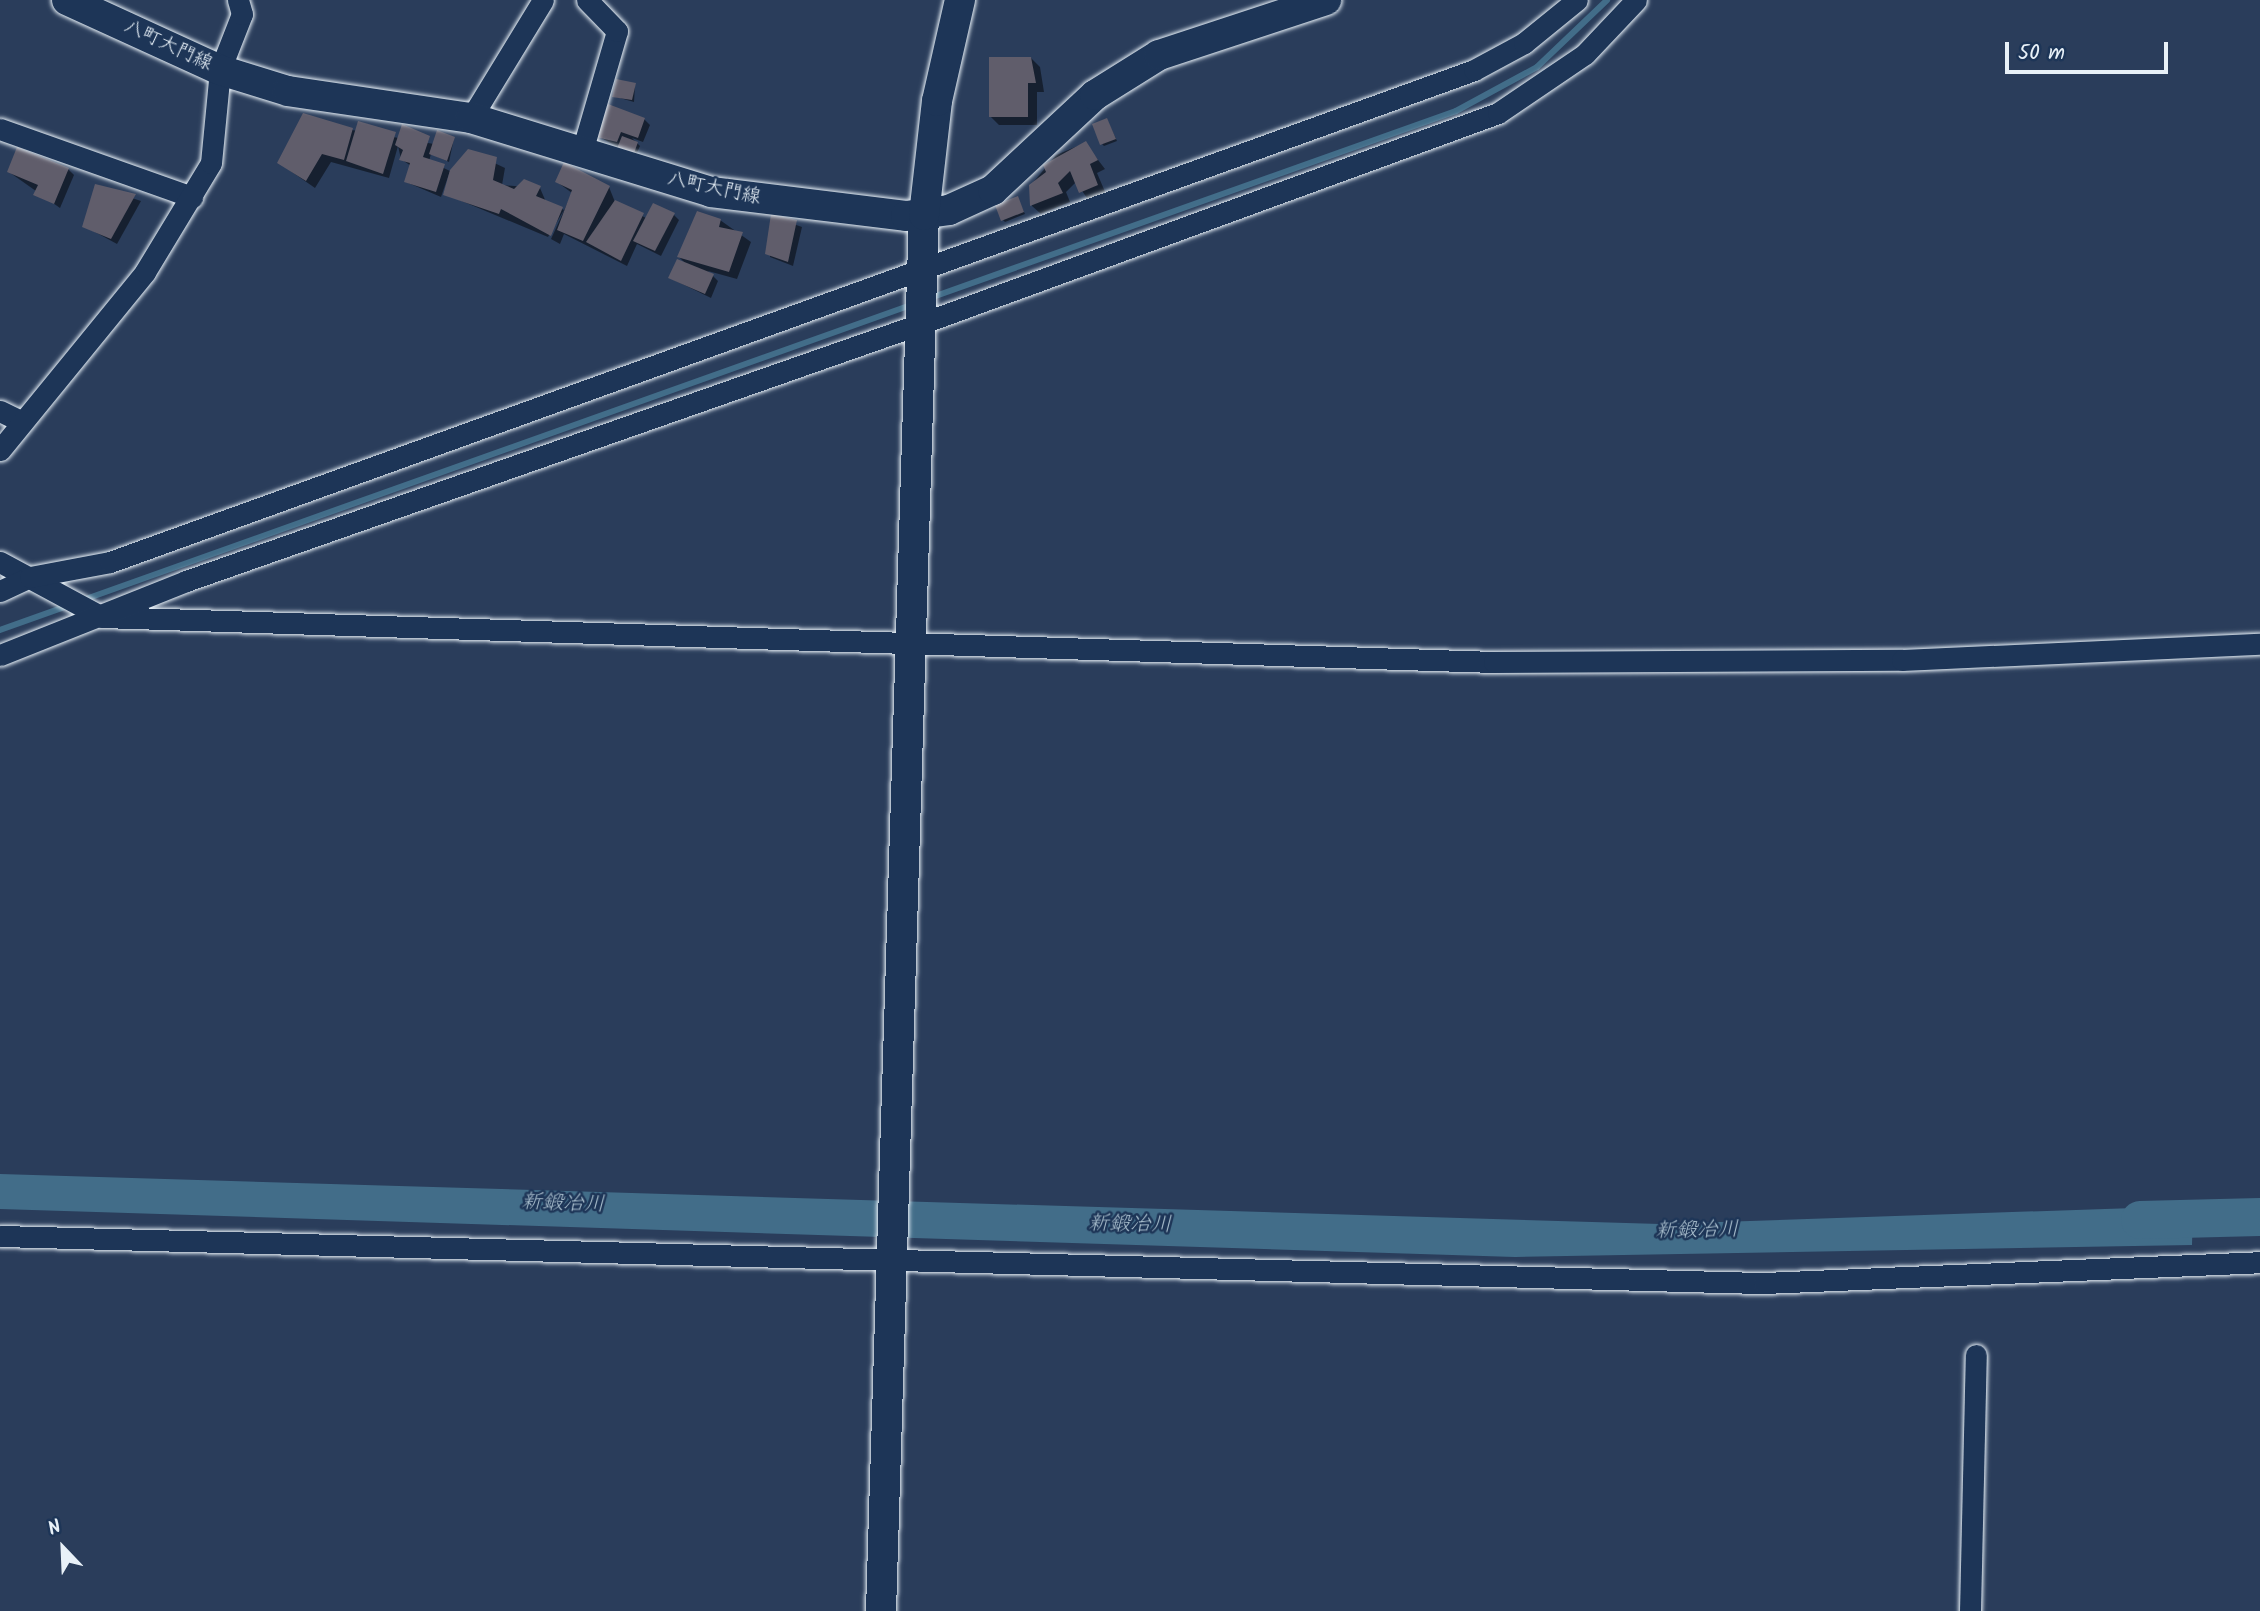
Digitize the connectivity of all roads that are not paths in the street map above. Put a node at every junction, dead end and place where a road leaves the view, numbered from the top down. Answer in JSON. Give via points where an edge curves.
{"nodes":[{"id":1,"x":67,"y":0,"type":"edge"},
{"id":2,"x":238,"y":0,"type":"edge"},
{"id":3,"x":543,"y":0,"type":"edge"},
{"id":4,"x":587,"y":0,"type":"edge"},
{"id":5,"x":960,"y":0,"type":"edge"},
{"id":6,"x":1326,"y":0,"type":"edge"},
{"id":7,"x":1577,"y":0,"type":"edge"},
{"id":8,"x":1636,"y":0,"type":"edge"},
{"id":9,"x":220,"y":70,"type":"junction"},
{"id":10,"x":471,"y":118,"type":"junction"},
{"id":11,"x":0,"y":129,"type":"edge"},
{"id":12,"x":581,"y":155,"type":"junction"},
{"id":13,"x":192,"y":197,"type":"junction"},
{"id":14,"x":924,"y":215,"type":"junction"},
{"id":15,"x":923,"y":271,"type":"junction"},
{"id":16,"x":920,"y":324,"type":"junction"},
{"id":17,"x":0,"y":411,"type":"edge"},
{"id":18,"x":23,"y":422,"type":"junction"},
{"id":19,"x":0,"y":450,"type":"edge"},
{"id":20,"x":0,"y":562,"type":"edge"},
{"id":21,"x":30,"y":577,"type":"junction"},
{"id":22,"x":0,"y":591,"type":"edge"},
{"id":23,"x":102,"y":617,"type":"junction"},
{"id":24,"x":909,"y":644,"type":"junction"},
{"id":25,"x":2260,"y":644,"type":"edge"},
{"id":26,"x":0,"y":655,"type":"edge"},
{"id":27,"x":0,"y":1236,"type":"edge"},
{"id":28,"x":891,"y":1256,"type":"junction"},
{"id":29,"x":2260,"y":1262,"type":"edge"},
{"id":30,"x":1976,"y":1355,"type":"dead end"},
{"id":31,"x":881,"y":1611,"type":"edge"},
{"id":32,"x":1970,"y":1611,"type":"edge"}],
"edges":[{"from":1,"to":9,"type":"street","name":"八町大門線"},
{"from":2,"to":9,"type":"street","via":[[242,15]]},
{"from":3,"to":10,"type":"street"},
{"from":4,"to":12,"type":"street","via":[[617,31]]},
{"from":5,"to":14,"type":"street","via":[[937,101]]},
{"from":6,"to":14,"type":"street","name":"八町大門線","via":[[1159,55],[1095,95],[993,190]]},
{"from":7,"to":15,"type":"street","via":[[1524,43],[1474,70]]},
{"from":8,"to":16,"type":"street","via":[[1585,54],[1498,113]]},
{"from":9,"to":10,"type":"street","name":"八町大門線","via":[[288,91]]},
{"from":9,"to":13,"type":"street","via":[[211,163]]},
{"from":10,"to":12,"type":"street","name":"八町大門線"},
{"from":11,"to":13,"type":"street"},
{"from":12,"to":14,"type":"street","name":"八町大門線","via":[[711,192],[839,212]]},
{"from":13,"to":18,"type":"street","via":[[145,272]]},
{"from":14,"to":15,"type":"street"},
{"from":15,"to":16,"type":"street"},
{"from":15,"to":21,"type":"street","via":[[110,562]]},
{"from":16,"to":23,"type":"street","via":[[186,581]]},
{"from":16,"to":24,"type":"street"},
{"from":17,"to":18,"type":"street"},
{"from":18,"to":19,"type":"street"},
{"from":20,"to":21,"type":"street"},
{"from":21,"to":22,"type":"street"},
{"from":21,"to":23,"type":"street"},
{"from":23,"to":24,"type":"street"},
{"from":23,"to":26,"type":"street"},
{"from":24,"to":25,"type":"street","via":[[1494,662],[1902,660]]},
{"from":24,"to":28,"type":"street"},
{"from":27,"to":28,"type":"street"},
{"from":28,"to":29,"type":"street","via":[[1764,1283]]},
{"from":28,"to":31,"type":"street"},
{"from":30,"to":32,"type":"street"}]}
